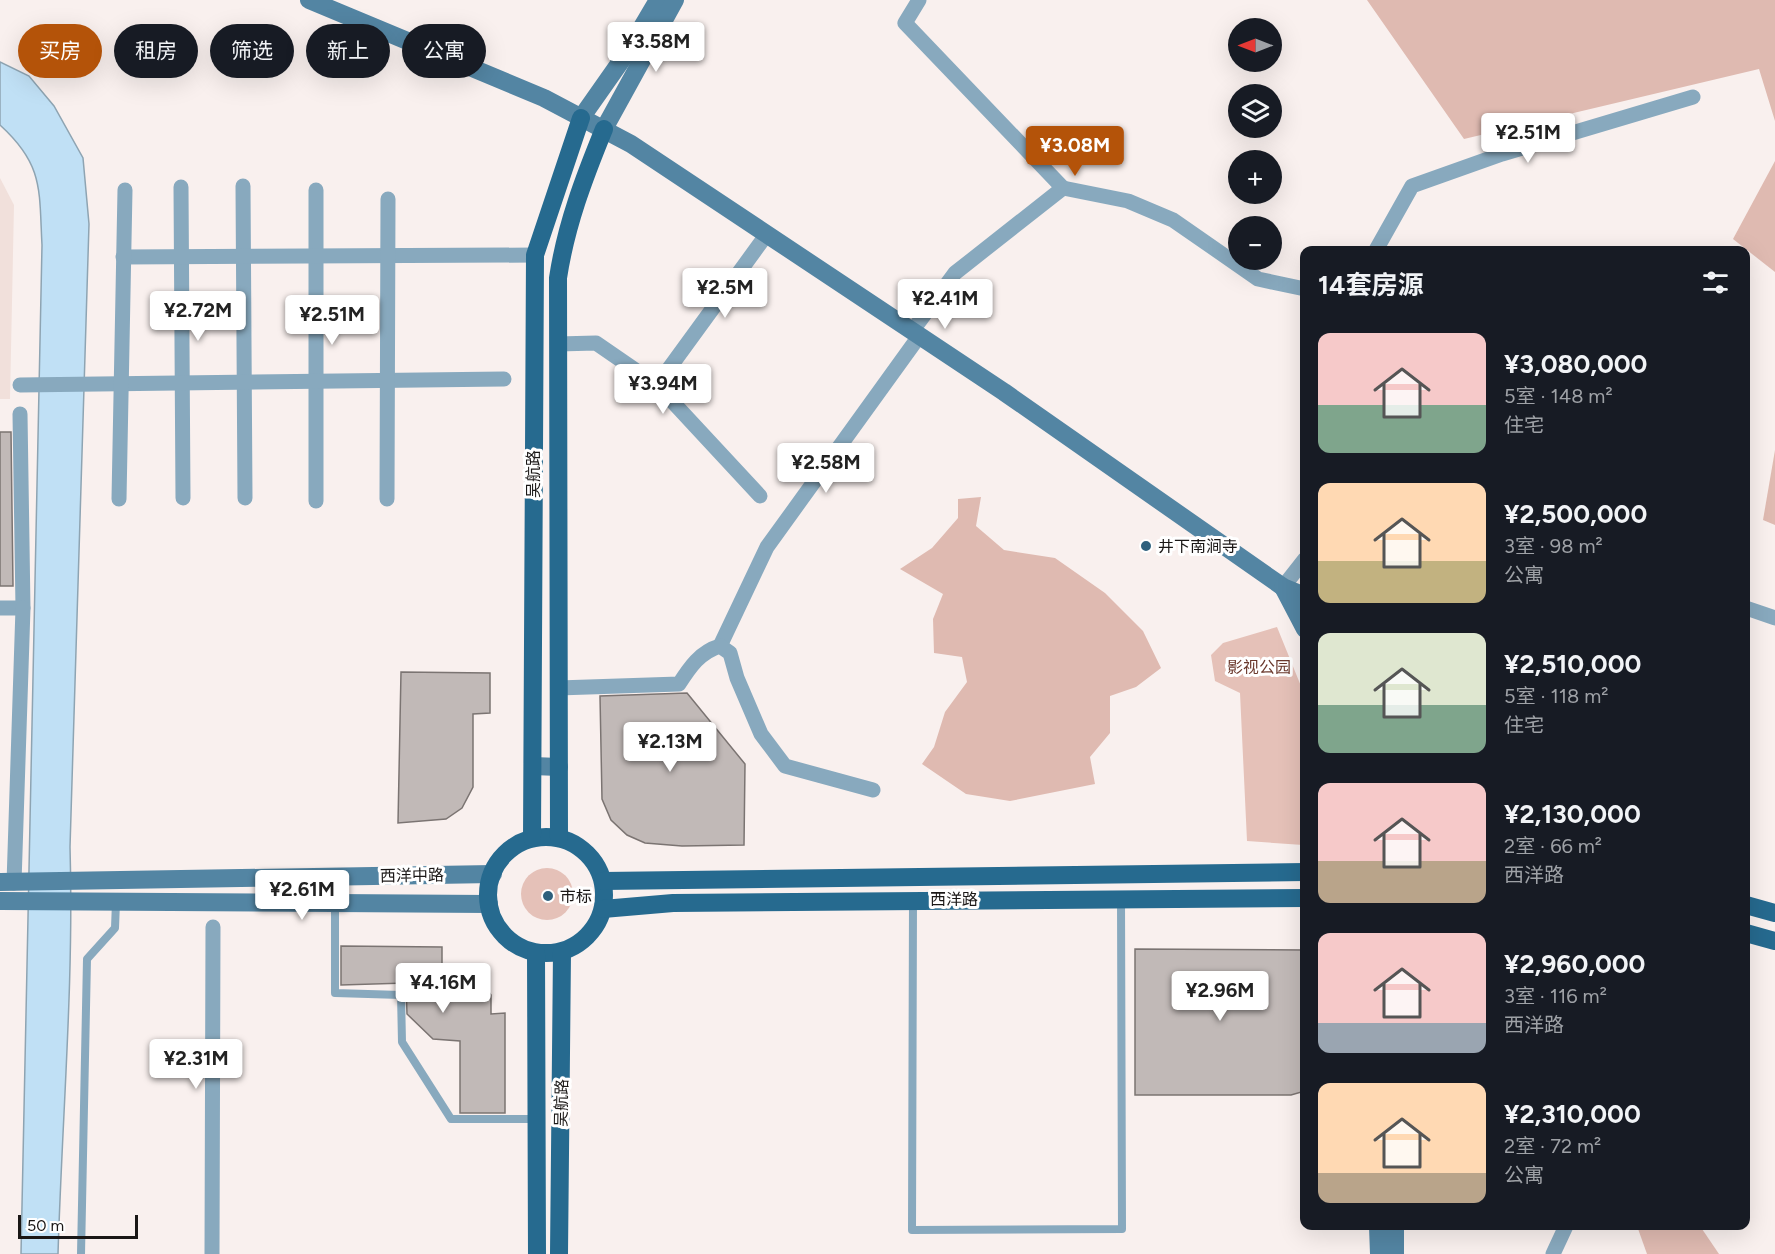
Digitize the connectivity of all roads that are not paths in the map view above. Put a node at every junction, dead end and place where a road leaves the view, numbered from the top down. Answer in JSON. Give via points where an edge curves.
{"nodes":[{"id":1,"x":309,"y":0,"type":"edge"},
{"id":2,"x":658,"y":0,"type":"edge"},
{"id":3,"x":675,"y":0,"type":"edge"},
{"id":4,"x":919,"y":0,"type":"edge"},
{"id":5,"x":1693,"y":97,"type":"dead end"},
{"id":6,"x":582,"y":118,"type":"junction"},
{"id":7,"x":604,"y":129,"type":"junction"},
{"id":8,"x":243,"y":186,"type":"dead end"},
{"id":9,"x":181,"y":187,"type":"dead end"},
{"id":10,"x":1063,"y":188,"type":"junction"},
{"id":11,"x":125,"y":190,"type":"dead end"},
{"id":12,"x":316,"y":190,"type":"dead end"},
{"id":13,"x":388,"y":199,"type":"dead end"},
{"id":14,"x":767,"y":234,"type":"junction"},
{"id":15,"x":1378,"y":246,"type":"edge"},
{"id":16,"x":388,"y":255,"type":"junction"},
{"id":17,"x":535,"y":255,"type":"junction"},
{"id":18,"x":181,"y":256,"type":"junction"},
{"id":19,"x":244,"y":256,"type":"junction"},
{"id":20,"x":316,"y":256,"type":"junction"},
{"id":21,"x":123,"y":257,"type":"junction"},
{"id":22,"x":1300,"y":288,"type":"edge"},
{"id":23,"x":916,"y":332,"type":"junction"},
{"id":24,"x":558,"y":344,"type":"junction"},
{"id":25,"x":504,"y":378,"type":"dead end"},
{"id":26,"x":387,"y":381,"type":"junction"},
{"id":27,"x":316,"y":382,"type":"junction"},
{"id":28,"x":244,"y":383,"type":"junction"},
{"id":29,"x":20,"y":385,"type":"dead end"},
{"id":30,"x":182,"y":385,"type":"junction"},
{"id":31,"x":657,"y":385,"type":"junction"},
{"id":32,"x":121,"y":386,"type":"junction"},
{"id":33,"x":20,"y":414,"type":"dead end"},
{"id":34,"x":760,"y":496,"type":"dead end"},
{"id":35,"x":183,"y":498,"type":"dead end"},
{"id":36,"x":245,"y":498,"type":"dead end"},
{"id":37,"x":119,"y":499,"type":"dead end"},
{"id":38,"x":387,"y":499,"type":"dead end"},
{"id":39,"x":316,"y":501,"type":"dead end"},
{"id":40,"x":1300,"y":564,"type":"edge"},
{"id":41,"x":1282,"y":586,"type":"junction"},
{"id":42,"x":1300,"y":594,"type":"edge"},
{"id":43,"x":0,"y":608,"type":"edge"},
{"id":44,"x":23,"y":608,"type":"junction"},
{"id":45,"x":1750,"y":609,"type":"edge"},
{"id":46,"x":1775,"y":618,"type":"edge"},
{"id":47,"x":1300,"y":620,"type":"edge"},
{"id":48,"x":720,"y":646,"type":"junction"},
{"id":49,"x":558,"y":688,"type":"junction"},
{"id":50,"x":533,"y":766,"type":"junction"},
{"id":51,"x":559,"y":767,"type":"junction"},
{"id":52,"x":873,"y":790,"type":"dead end"},
{"id":53,"x":532,"y":838,"type":"junction"},
{"id":54,"x":559,"y":838,"type":"junction"},
{"id":55,"x":1300,"y":872,"type":"edge"},
{"id":56,"x":493,"y":874,"type":"junction"},
{"id":57,"x":385,"y":876,"type":"junction"},
{"id":58,"x":603,"y":881,"type":"junction"},
{"id":59,"x":673,"y":881,"type":"junction"},
{"id":60,"x":7,"y":882,"type":"edge"},
{"id":61,"x":1300,"y":898,"type":"edge"},
{"id":62,"x":1121,"y":899,"type":"junction"},
{"id":63,"x":913,"y":900,"type":"junction"},
{"id":64,"x":0,"y":901,"type":"edge"},
{"id":65,"x":116,"y":901,"type":"junction"},
{"id":66,"x":334,"y":903,"type":"junction"},
{"id":67,"x":673,"y":903,"type":"junction"},
{"id":68,"x":385,"y":904,"type":"junction"},
{"id":69,"x":489,"y":904,"type":"junction"},
{"id":70,"x":1750,"y":905,"type":"edge"},
{"id":71,"x":603,"y":909,"type":"junction"},
{"id":72,"x":1775,"y":913,"type":"edge"},
{"id":73,"x":213,"y":927,"type":"dead end"},
{"id":74,"x":1750,"y":934,"type":"edge"},
{"id":75,"x":1775,"y":941,"type":"edge"},
{"id":76,"x":562,"y":952,"type":"junction"},
{"id":77,"x":536,"y":953,"type":"junction"},
{"id":78,"x":537,"y":1058,"type":"junction"},
{"id":79,"x":562,"y":1058,"type":"junction"},
{"id":80,"x":537,"y":1119,"type":"junction"},
{"id":81,"x":1378,"y":1230,"type":"edge"},
{"id":82,"x":1395,"y":1230,"type":"edge"},
{"id":83,"x":1564,"y":1230,"type":"edge"},
{"id":84,"x":81,"y":1254,"type":"edge"},
{"id":85,"x":212,"y":1254,"type":"edge"},
{"id":86,"x":537,"y":1254,"type":"edge"},
{"id":87,"x":559,"y":1254,"type":"edge"},
{"id":88,"x":1379,"y":1254,"type":"edge"},
{"id":89,"x":1395,"y":1254,"type":"edge"},
{"id":90,"x":1553,"y":1254,"type":"edge"}],
"edges":[{"from":1,"to":6,"type":"main road","via":[[544,98]]},
{"from":2,"to":6,"type":"main road"},
{"from":3,"to":7,"type":"main road"},
{"from":4,"to":10,"type":"street","via":[[905,23]]},
{"from":5,"to":15,"type":"street","via":[[1502,154],[1412,186]]},
{"from":6,"to":7,"type":"main road"},
{"from":6,"to":17,"type":"main road","name":"吴航路"},
{"from":7,"to":14,"type":"main road"},
{"from":7,"to":24,"type":"main road","name":"吴航路","via":[[563,241],[558,278]]},
{"from":8,"to":19,"type":"street"},
{"from":9,"to":18,"type":"street"},
{"from":10,"to":22,"type":"street","via":[[1128,201],[1173,220],[1258,279]]},
{"from":10,"to":23,"type":"street","via":[[956,273]]},
{"from":11,"to":21,"type":"street"},
{"from":12,"to":20,"type":"street"},
{"from":13,"to":16,"type":"street"},
{"from":14,"to":23,"type":"main road"},
{"from":14,"to":31,"type":"street"},
{"from":16,"to":17,"type":"street"},
{"from":16,"to":20,"type":"street"},
{"from":16,"to":26,"type":"street"},
{"from":17,"to":50,"type":"main road","name":"吴航路"},
{"from":18,"to":19,"type":"street"},
{"from":18,"to":21,"type":"street"},
{"from":18,"to":30,"type":"street"},
{"from":19,"to":20,"type":"street"},
{"from":19,"to":28,"type":"street"},
{"from":20,"to":27,"type":"street"},
{"from":21,"to":32,"type":"street"},
{"from":23,"to":41,"type":"main road"},
{"from":23,"to":48,"type":"street","via":[[767,547]]},
{"from":24,"to":31,"type":"street","via":[[596,343]]},
{"from":24,"to":49,"type":"main road","name":"吴航路"},
{"from":25,"to":26,"type":"street"},
{"from":26,"to":27,"type":"street"},
{"from":26,"to":38,"type":"street"},
{"from":27,"to":28,"type":"street"},
{"from":27,"to":39,"type":"street"},
{"from":28,"to":30,"type":"street"},
{"from":28,"to":36,"type":"street"},
{"from":29,"to":32,"type":"street"},
{"from":30,"to":32,"type":"street"},
{"from":30,"to":35,"type":"street"},
{"from":31,"to":34,"type":"street"},
{"from":32,"to":37,"type":"street"},
{"from":33,"to":44,"type":"street"},
{"from":40,"to":41,"type":"street"},
{"from":41,"to":42,"type":"main road"},
{"from":41,"to":47,"type":"main road"},
{"from":43,"to":44,"type":"street"},
{"from":44,"to":60,"type":"street"},
{"from":45,"to":46,"type":"street"},
{"from":48,"to":49,"type":"street","via":[[707,650],[679,684]]},
{"from":48,"to":52,"type":"street","via":[[730,653],[761,734],[785,766]]},
{"from":49,"to":51,"type":"main road","name":"吴航路"},
{"from":50,"to":51,"type":"main road"},
{"from":50,"to":53,"type":"main road","name":"吴航路"},
{"from":51,"to":54,"type":"main road","name":"吴航路"},
{"from":53,"to":54,"type":"main road"},
{"from":53,"to":56,"type":"main road","via":[[505,854]]},
{"from":54,"to":58,"type":"main road","via":[[587,853]]},
{"from":55,"to":59,"type":"main road","name":"西洋路"},
{"from":56,"to":57,"type":"main road","name":"西洋中路"},
{"from":56,"to":69,"type":"main road"},
{"from":57,"to":60,"type":"main road","name":"西洋中路"},
{"from":57,"to":68,"type":"main road"},
{"from":58,"to":59,"type":"main road","name":"西洋路"},
{"from":58,"to":71,"type":"main road"},
{"from":59,"to":67,"type":"main road"},
{"from":61,"to":62,"type":"main road","name":"西洋路"},
{"from":62,"to":63,"type":"main road","name":"西洋路"},
{"from":62,"to":63,"type":"lane","via":[[1122,1230],[912,1230]]},
{"from":63,"to":67,"type":"main road","name":"西洋路"},
{"from":64,"to":65,"type":"main road","name":"西洋中路"},
{"from":65,"to":66,"type":"main road","name":"西洋中路"},
{"from":65,"to":84,"type":"lane","via":[[115,928],[87,959]]},
{"from":66,"to":68,"type":"main road","name":"西洋中路"},
{"from":66,"to":80,"type":"lane","via":[[334,993],[401,995],[402,1042],[451,1119]]},
{"from":67,"to":71,"type":"main road","name":"西洋路"},
{"from":68,"to":69,"type":"main road","name":"西洋中路"},
{"from":69,"to":77,"type":"main road","via":[[504,936]]},
{"from":70,"to":72,"type":"main road"},
{"from":71,"to":76,"type":"main road","via":[[588,936]]},
{"from":73,"to":85,"type":"street"},
{"from":74,"to":75,"type":"main road"},
{"from":76,"to":77,"type":"main road"},
{"from":76,"to":79,"type":"main road","name":"吴航路"},
{"from":77,"to":78,"type":"main road","name":"吴航路"},
{"from":78,"to":79,"type":"main road"},
{"from":78,"to":80,"type":"main road","name":"吴航路"},
{"from":79,"to":87,"type":"main road","name":"吴航路"},
{"from":80,"to":86,"type":"main road","name":"吴航路"},
{"from":81,"to":88,"type":"main road"},
{"from":82,"to":89,"type":"main road"},
{"from":83,"to":90,"type":"street"}]}
